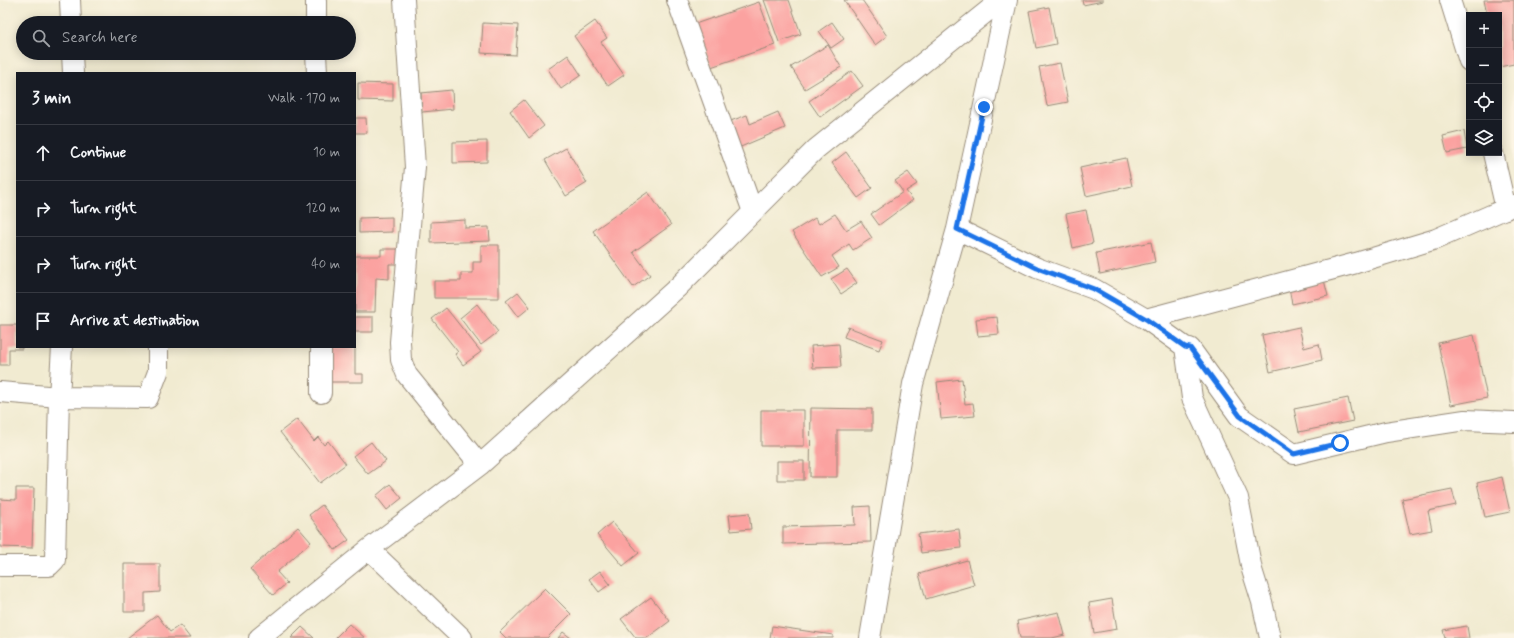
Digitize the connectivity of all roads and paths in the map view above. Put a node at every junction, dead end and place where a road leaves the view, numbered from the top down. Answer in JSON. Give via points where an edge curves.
{"nodes":[{"id":1,"x":70,"y":0,"type":"edge"},
{"id":2,"x":316,"y":0,"type":"edge"},
{"id":3,"x":404,"y":0,"type":"edge"},
{"id":4,"x":676,"y":0,"type":"edge"},
{"id":5,"x":998,"y":0,"type":"edge"},
{"id":6,"x":1007,"y":0,"type":"edge"},
{"id":7,"x":1450,"y":0,"type":"edge"},
{"id":8,"x":71,"y":16,"type":"edge"},
{"id":9,"x":316,"y":16,"type":"edge"},
{"id":10,"x":1466,"y":52,"type":"edge"},
{"id":11,"x":72,"y":60,"type":"edge"},
{"id":12,"x":316,"y":60,"type":"edge"},
{"id":13,"x":73,"y":72,"type":"edge"},
{"id":14,"x":317,"y":72,"type":"edge"},
{"id":15,"x":1494,"y":156,"type":"edge"},
{"id":16,"x":1510,"y":207,"type":"edge"},
{"id":17,"x":753,"y":212,"type":"junction"},
{"id":18,"x":957,"y":229,"type":"junction"},
{"id":19,"x":1146,"y":319,"type":"junction"},
{"id":20,"x":1185,"y":347,"type":"junction"},
{"id":21,"x":62,"y":348,"type":"edge"},
{"id":22,"x":158,"y":348,"type":"edge"},
{"id":23,"x":321,"y":348,"type":"edge"},
{"id":24,"x":0,"y":392,"type":"edge"},
{"id":25,"x":321,"y":393,"type":"dead end"},
{"id":26,"x":59,"y":397,"type":"junction"},
{"id":27,"x":1514,"y":422,"type":"edge"},
{"id":28,"x":480,"y":465,"type":"junction"},
{"id":29,"x":369,"y":549,"type":"junction"},
{"id":30,"x":0,"y":566,"type":"edge"},
{"id":31,"x":259,"y":638,"type":"edge"},
{"id":32,"x":462,"y":638,"type":"edge"},
{"id":33,"x":870,"y":638,"type":"edge"},
{"id":34,"x":1270,"y":638,"type":"edge"}],
"edges":[{"from":1,"to":8,"type":"street"},
{"from":2,"to":9,"type":"street"},
{"from":3,"to":28,"type":"street","via":[[414,167],[400,342],[401,360],[407,375]]},
{"from":4,"to":17,"type":"street"},
{"from":5,"to":17,"type":"street","via":[[816,149]]},
{"from":6,"to":18,"type":"street"},
{"from":7,"to":10,"type":"street"},
{"from":11,"to":13,"type":"street"},
{"from":12,"to":14,"type":"street"},
{"from":15,"to":16,"type":"street"},
{"from":16,"to":19,"type":"street","via":[[1421,243],[1356,263]]},
{"from":17,"to":28,"type":"street","via":[[678,287]]},
{"from":18,"to":19,"type":"street","via":[[1037,268],[1094,289]]},
{"from":18,"to":33,"type":"street","via":[[913,384]]},
{"from":19,"to":20,"type":"street"},
{"from":20,"to":27,"type":"street","via":[[1190,348],[1240,416],[1294,454],[1386,432],[1465,420]]},
{"from":20,"to":34,"type":"street","via":[[1192,398],[1238,498],[1252,570]]},
{"from":21,"to":26,"type":"street"},
{"from":22,"to":26,"type":"street","via":[[158,372],[148,398]]},
{"from":23,"to":25,"type":"street"},
{"from":24,"to":26,"type":"street"},
{"from":26,"to":30,"type":"street","via":[[54,560],[49,566]]},
{"from":28,"to":29,"type":"street"},
{"from":29,"to":31,"type":"street"},
{"from":29,"to":32,"type":"street"}]}
